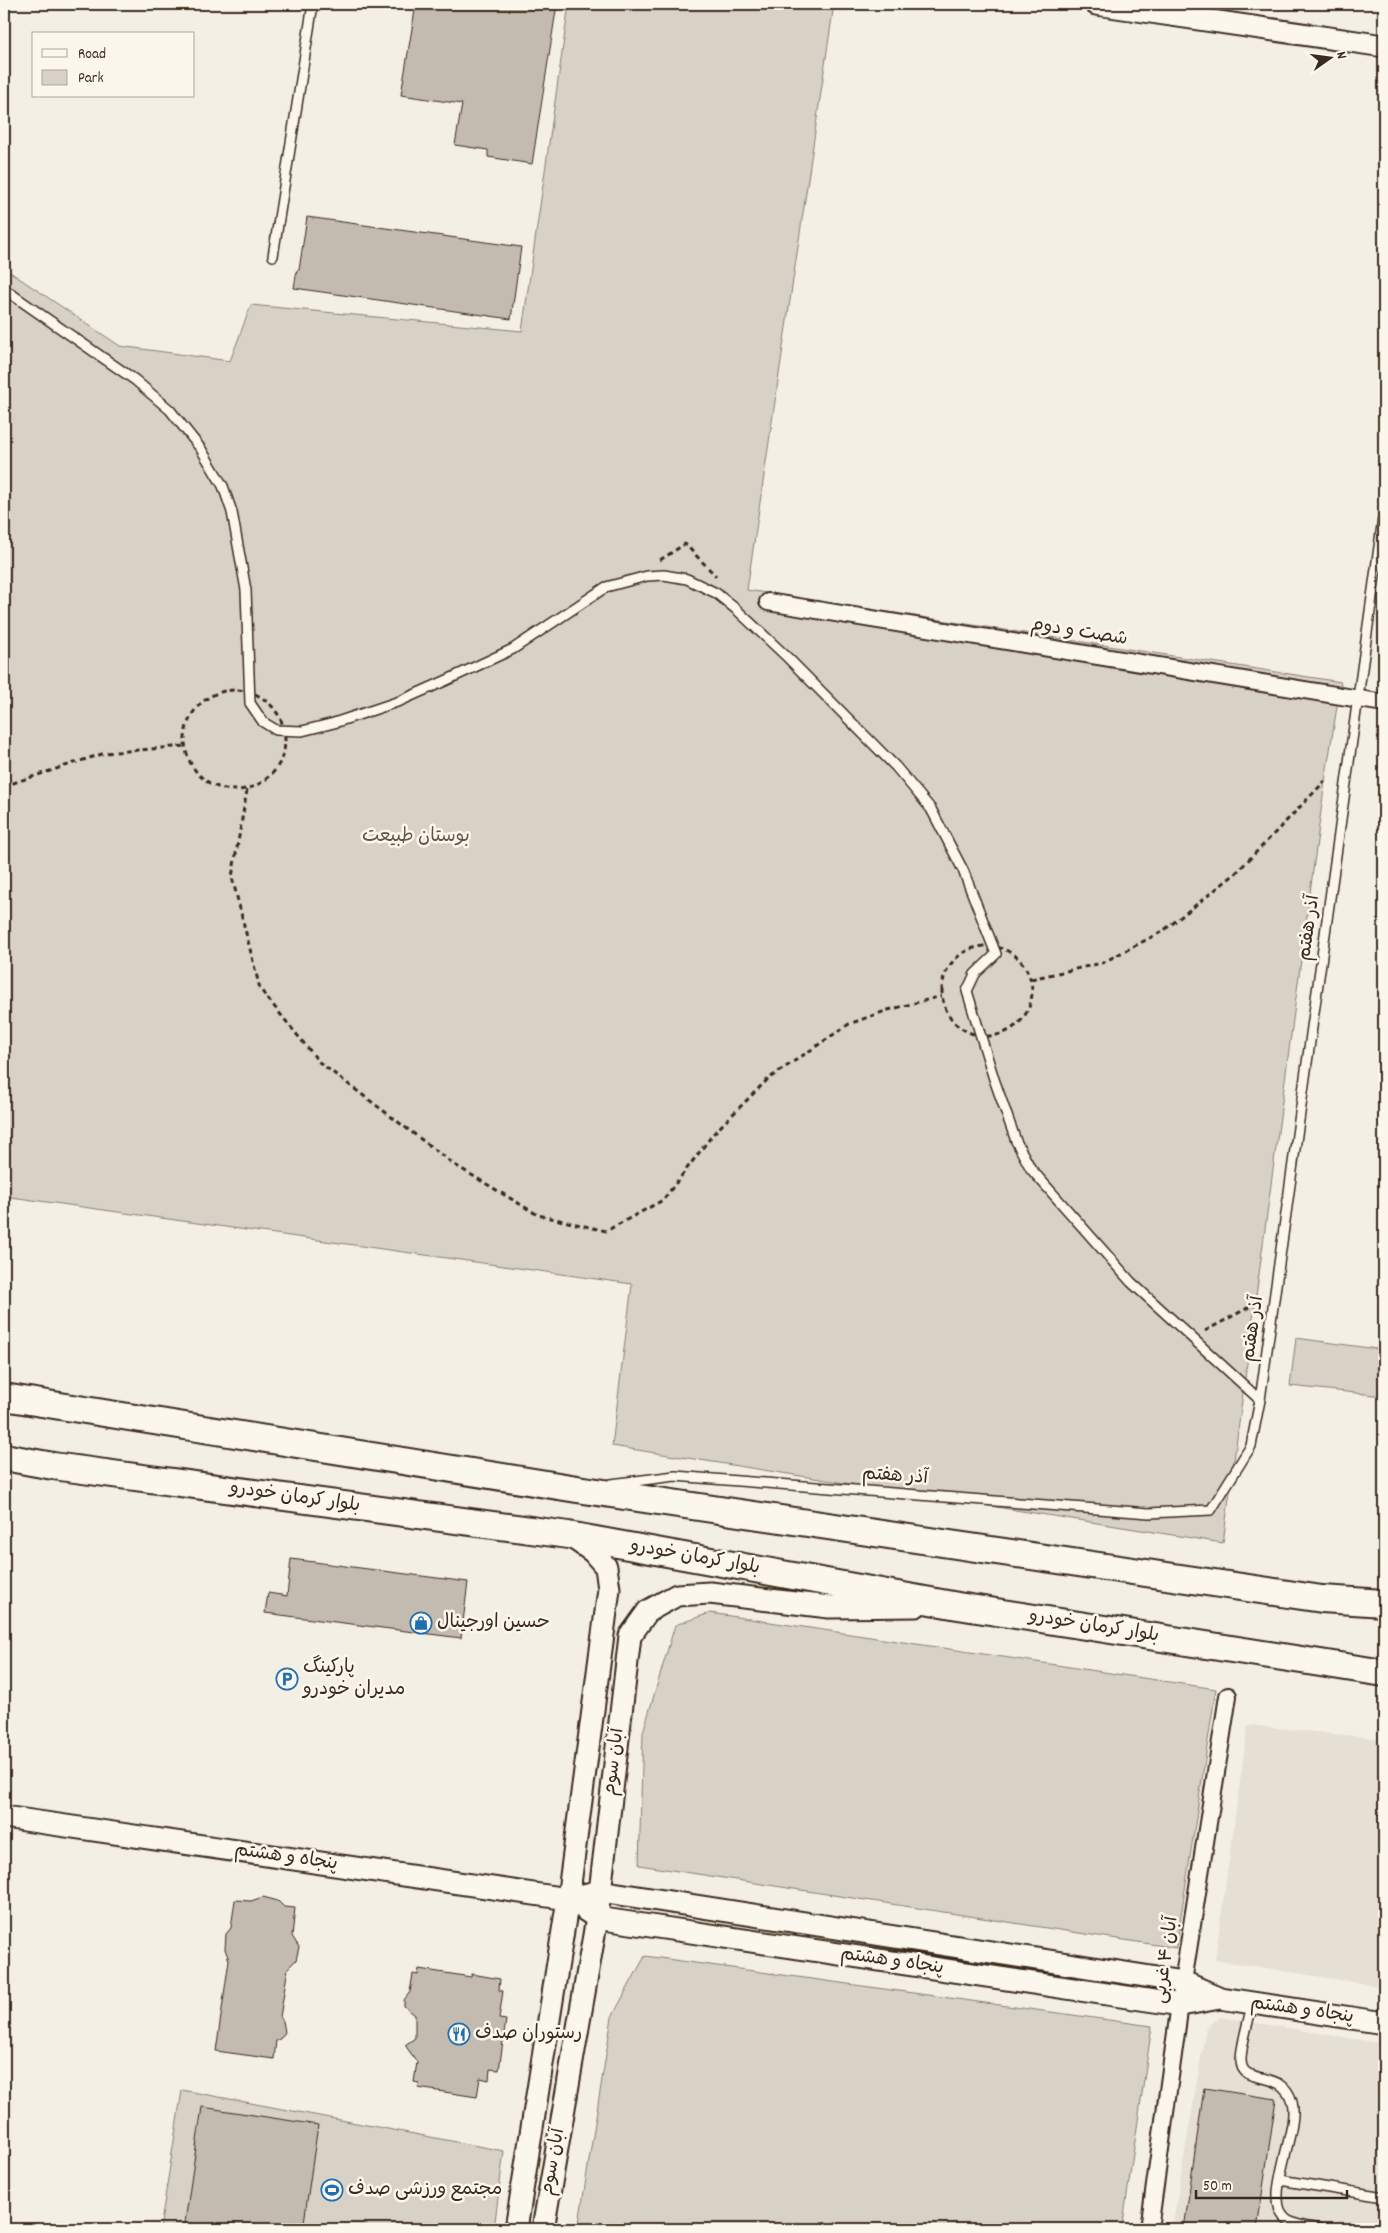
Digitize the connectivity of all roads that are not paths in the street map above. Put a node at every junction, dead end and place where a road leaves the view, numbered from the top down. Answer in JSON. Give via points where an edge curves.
{"nodes":[{"id":1,"x":313,"y":4,"type":"edge"},
{"id":2,"x":1096,"y":4,"type":"edge"},
{"id":3,"x":1384,"y":46,"type":"edge"},
{"id":4,"x":273,"y":256,"type":"dead end"},
{"id":5,"x":4,"y":290,"type":"edge"},
{"id":6,"x":1384,"y":510,"type":"edge"},
{"id":7,"x":768,"y":602,"type":"dead end"},
{"id":8,"x":1358,"y":698,"type":"junction"},
{"id":9,"x":1384,"y":703,"type":"edge"},
{"id":10,"x":4,"y":1397,"type":"edge"},
{"id":11,"x":1260,"y":1400,"type":"junction"},
{"id":12,"x":4,"y":1457,"type":"edge"},
{"id":13,"x":577,"y":1489,"type":"junction"},
{"id":14,"x":568,"y":1535,"type":"junction"},
{"id":15,"x":1384,"y":1604,"type":"edge"},
{"id":16,"x":958,"y":1606,"type":"junction"},
{"id":17,"x":1384,"y":1673,"type":"edge"},
{"id":18,"x":1228,"y":1696,"type":"dead end"},
{"id":19,"x":4,"y":1816,"type":"edge"},
{"id":20,"x":600,"y":1891,"type":"junction"},
{"id":21,"x":568,"y":1899,"type":"junction"},
{"id":22,"x":596,"y":1918,"type":"junction"},
{"id":23,"x":1183,"y":1982,"type":"junction"},
{"id":24,"x":1220,"y":1998,"type":"junction"},
{"id":25,"x":1252,"y":2004,"type":"junction"},
{"id":26,"x":1181,"y":2005,"type":"junction"},
{"id":27,"x":1384,"y":2023,"type":"edge"},
{"id":28,"x":1280,"y":2180,"type":"junction"},
{"id":29,"x":1384,"y":2197,"type":"edge"},
{"id":30,"x":516,"y":2229,"type":"edge"},
{"id":31,"x":543,"y":2229,"type":"edge"},
{"id":32,"x":1148,"y":2229,"type":"edge"},
{"id":33,"x":1320,"y":2229,"type":"edge"}],
"edges":[{"from":1,"to":4,"type":"lane"},
{"from":2,"to":3,"type":"street"},
{"from":5,"to":11,"type":"lane","via":[[135,380],[170,410],[223,486],[232,512],[246,590],[250,703],[263,722],[276,730],[302,731],[400,701],[513,649],[606,587],[647,576],[687,579],[716,593],[737,610],[896,767],[936,818],[997,945],[996,954],[975,974],[967,991],[1016,1141],[1031,1170],[1131,1282]]},
{"from":6,"to":8,"type":"lane","name":"آذر هفتم"},
{"from":7,"to":8,"type":"street","name":"شصت و دوم"},
{"from":8,"to":9,"type":"street","name":"شصت و دوم"},
{"from":8,"to":11,"type":"lane","name":"آذر هفتم"},
{"from":10,"to":13,"type":"main road"},
{"from":11,"to":13,"type":"lane","name":"آذر هفتم","via":[[1252,1446],[1211,1510],[1149,1513],[675,1476]]},
{"from":12,"to":14,"type":"main road","name":"بلوار کرمان خودرو"},
{"from":13,"to":15,"type":"main road","via":[[1322,1599]]},
{"from":14,"to":16,"type":"main road","name":"بلوار کرمان خودرو"},
{"from":14,"to":21,"type":"street","name":"آبان سوم","via":[[593,1552],[606,1567],[609,1589]]},
{"from":16,"to":17,"type":"main road","name":"بلوار کرمان خودرو"},
{"from":16,"to":20,"type":"street","name":"آبان سوم","via":[[829,1608],[710,1593],[677,1595],[648,1611],[630,1636]]},
{"from":18,"to":23,"type":"street","name":"آبان ۴ غربی"},
{"from":19,"to":21,"type":"street","name":"پنجاه و هشتم"},
{"from":20,"to":21,"type":"street","name":"پنجاه و هشتم"},
{"from":20,"to":22,"type":"street","name":"آبان سوم"},
{"from":20,"to":23,"type":"street","name":"پنجاه و هشتم"},
{"from":21,"to":22,"type":"street","name":"پنجاه و هشتم"},
{"from":21,"to":30,"type":"street","name":"آبان سوم"},
{"from":22,"to":26,"type":"street","name":"پنجاه و هشتم"},
{"from":22,"to":31,"type":"street","name":"آبان سوم"},
{"from":23,"to":24,"type":"street","name":"پنجاه و هشتم"},
{"from":23,"to":26,"type":"street","name":"آبان ۴ غربی"},
{"from":24,"to":25,"type":"street","name":"پنجاه و هشتم"},
{"from":24,"to":26,"type":"street","name":"پنجاه و هشتم"},
{"from":25,"to":27,"type":"street","name":"پنجاه و هشتم"},
{"from":25,"to":28,"type":"lane","via":[[1241,2060],[1243,2070],[1250,2076],[1277,2081],[1287,2090],[1292,2102],[1294,2121]]},
{"from":26,"to":32,"type":"street","name":"آبان ۴ غربی"},
{"from":28,"to":29,"type":"lane"},
{"from":28,"to":33,"type":"lane","via":[[1278,2207],[1282,2215],[1297,2225]]}]}
